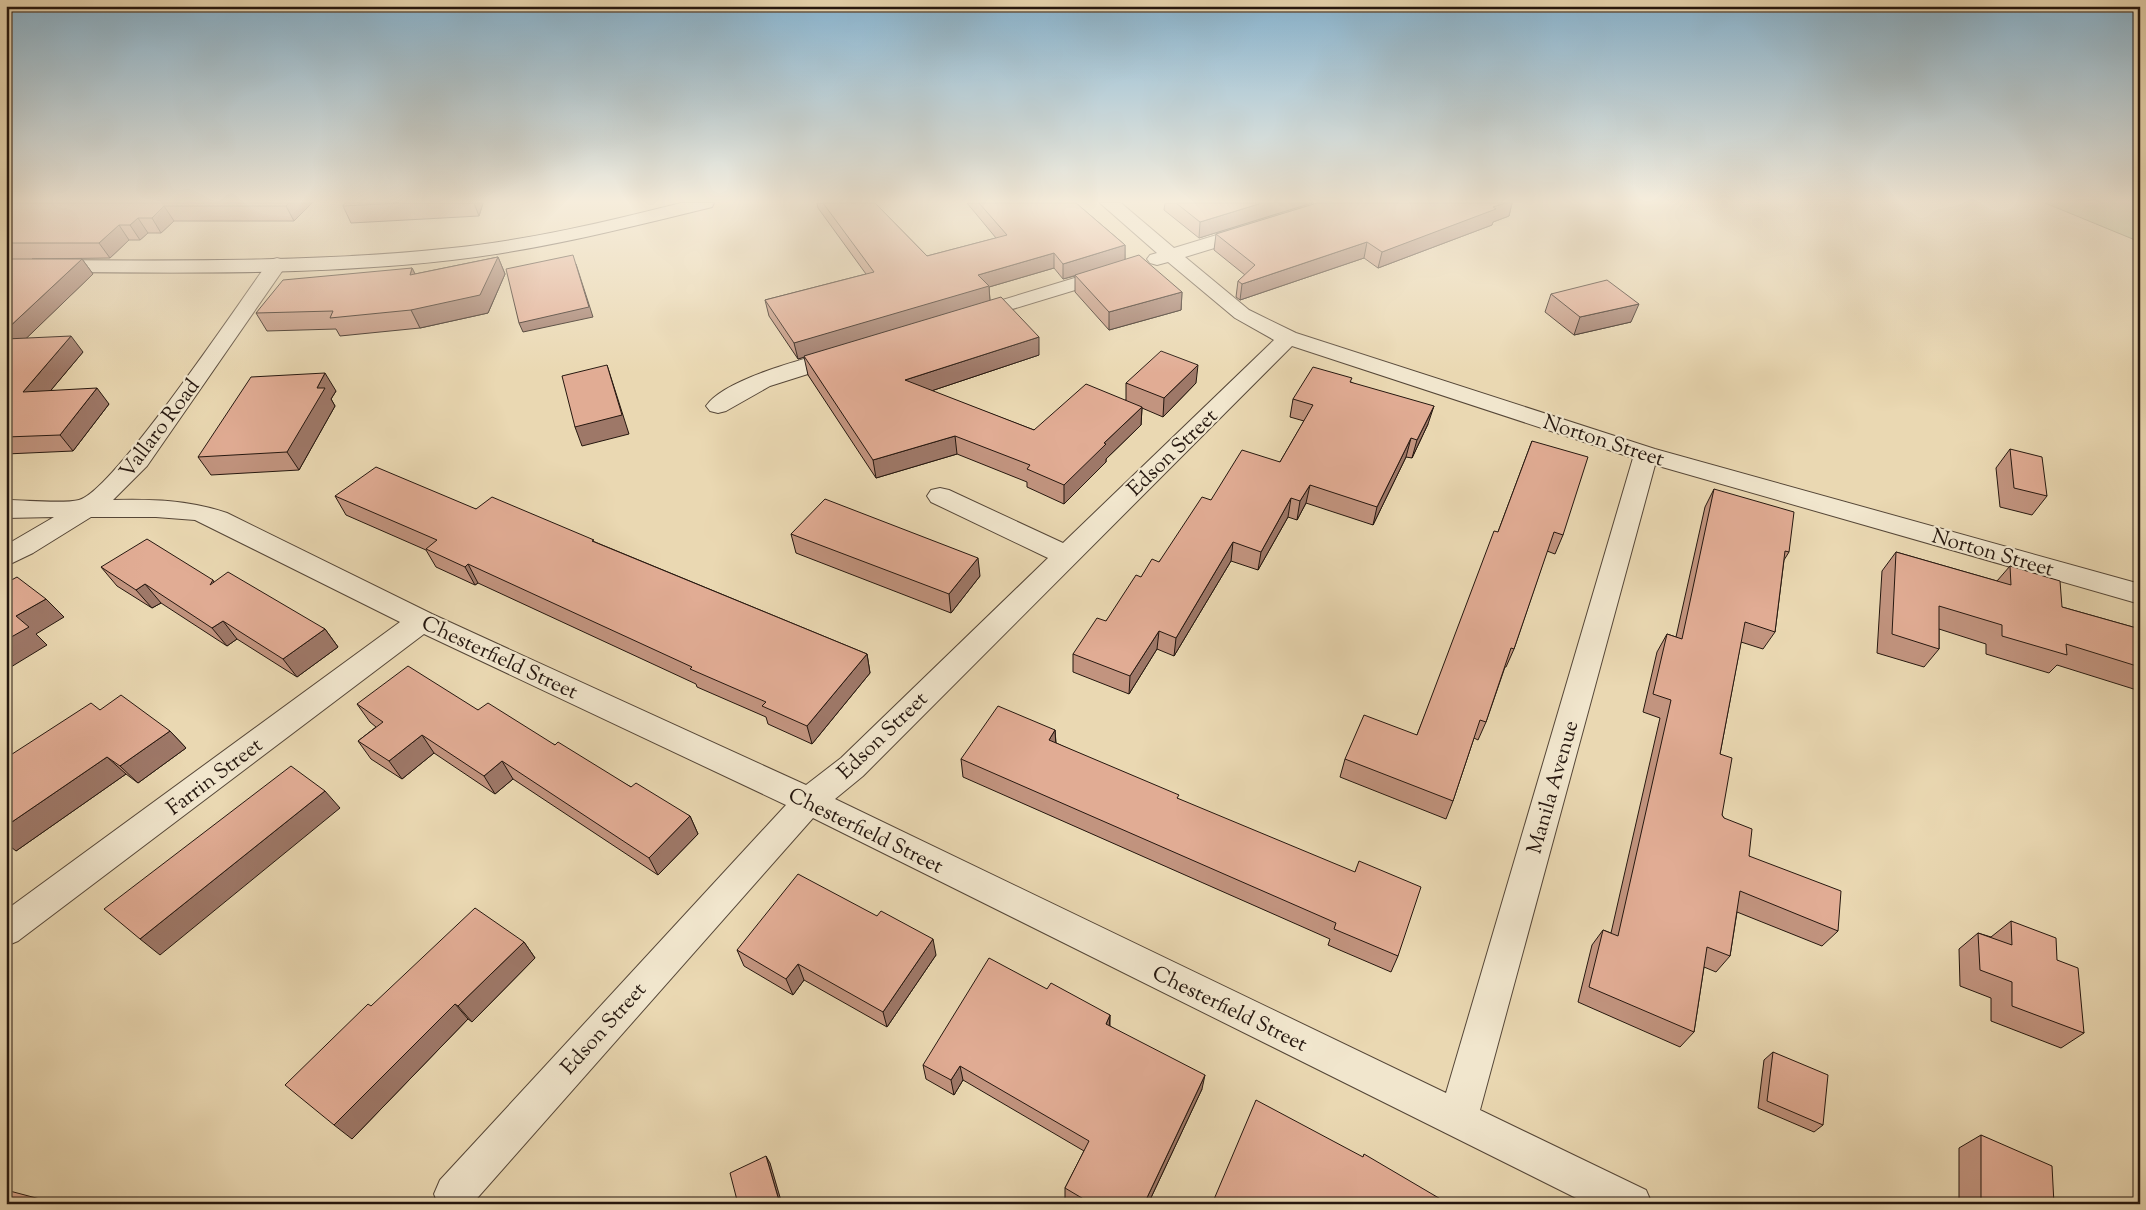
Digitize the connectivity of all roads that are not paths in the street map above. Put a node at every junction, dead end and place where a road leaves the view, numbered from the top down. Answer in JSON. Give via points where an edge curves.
{"nodes":[{"id":1,"x":388,"y":259,"type":"edge"},
{"id":2,"x":1155,"y":259,"type":"edge"},
{"id":3,"x":1175,"y":259,"type":"edge"},
{"id":4,"x":277,"y":264,"type":"junction"},
{"id":5,"x":6,"y":266,"type":"edge"},
{"id":6,"x":952,"y":322,"type":"edge"},
{"id":7,"x":1288,"y":338,"type":"junction"},
{"id":8,"x":858,"y":350,"type":"edge"},
{"id":9,"x":718,"y":406,"type":"dead end"},
{"id":10,"x":1646,"y":454,"type":"junction"},
{"id":11,"x":940,"y":496,"type":"dead end"},
{"id":12,"x":86,"y":508,"type":"junction"},
{"id":13,"x":6,"y":509,"type":"edge"},
{"id":14,"x":1066,"y":555,"type":"junction"},
{"id":15,"x":6,"y":557,"type":"edge"},
{"id":16,"x":2140,"y":594,"type":"edge"},
{"id":17,"x":422,"y":621,"type":"junction"},
{"id":18,"x":809,"y":801,"type":"junction"},
{"id":19,"x":6,"y":930,"type":"edge"},
{"id":20,"x":1458,"y":1120,"type":"junction"},
{"id":21,"x":454,"y":1194,"type":"dead end"},
{"id":22,"x":1632,"y":1204,"type":"edge"}],
"edges":[{"from":1,"to":4,"type":"street"},
{"from":2,"to":6,"type":"street"},
{"from":3,"to":7,"type":"street","name":"Norton Street","via":[[1242,314]]},
{"from":4,"to":5,"type":"street"},
{"from":4,"to":12,"type":"street","name":"Vallaro Road","via":[[138,460],[122,479]]},
{"from":7,"to":10,"type":"street","name":"Norton Street"},
{"from":7,"to":14,"type":"street","name":"Edson Street"},
{"from":8,"to":9,"type":"street","via":[[763,379]]},
{"from":10,"to":16,"type":"street","name":"Norton Street"},
{"from":10,"to":20,"type":"street","name":"Manila Avenue"},
{"from":11,"to":14,"type":"street"},
{"from":12,"to":13,"type":"street","name":"Chesterfield Street"},
{"from":12,"to":15,"type":"street","name":"Vallaro Road"},
{"from":12,"to":17,"type":"street","name":"Chesterfield Street","via":[[198,512]]},
{"from":14,"to":18,"type":"street","name":"Edson Street","via":[[852,768]]},
{"from":17,"to":18,"type":"street","name":"Chesterfield Street"},
{"from":17,"to":19,"type":"street","name":"Farrin Street"},
{"from":18,"to":20,"type":"street","name":"Chesterfield Street"},
{"from":18,"to":21,"type":"street","name":"Edson Street"},
{"from":20,"to":22,"type":"street","name":"Chesterfield Street"}]}
